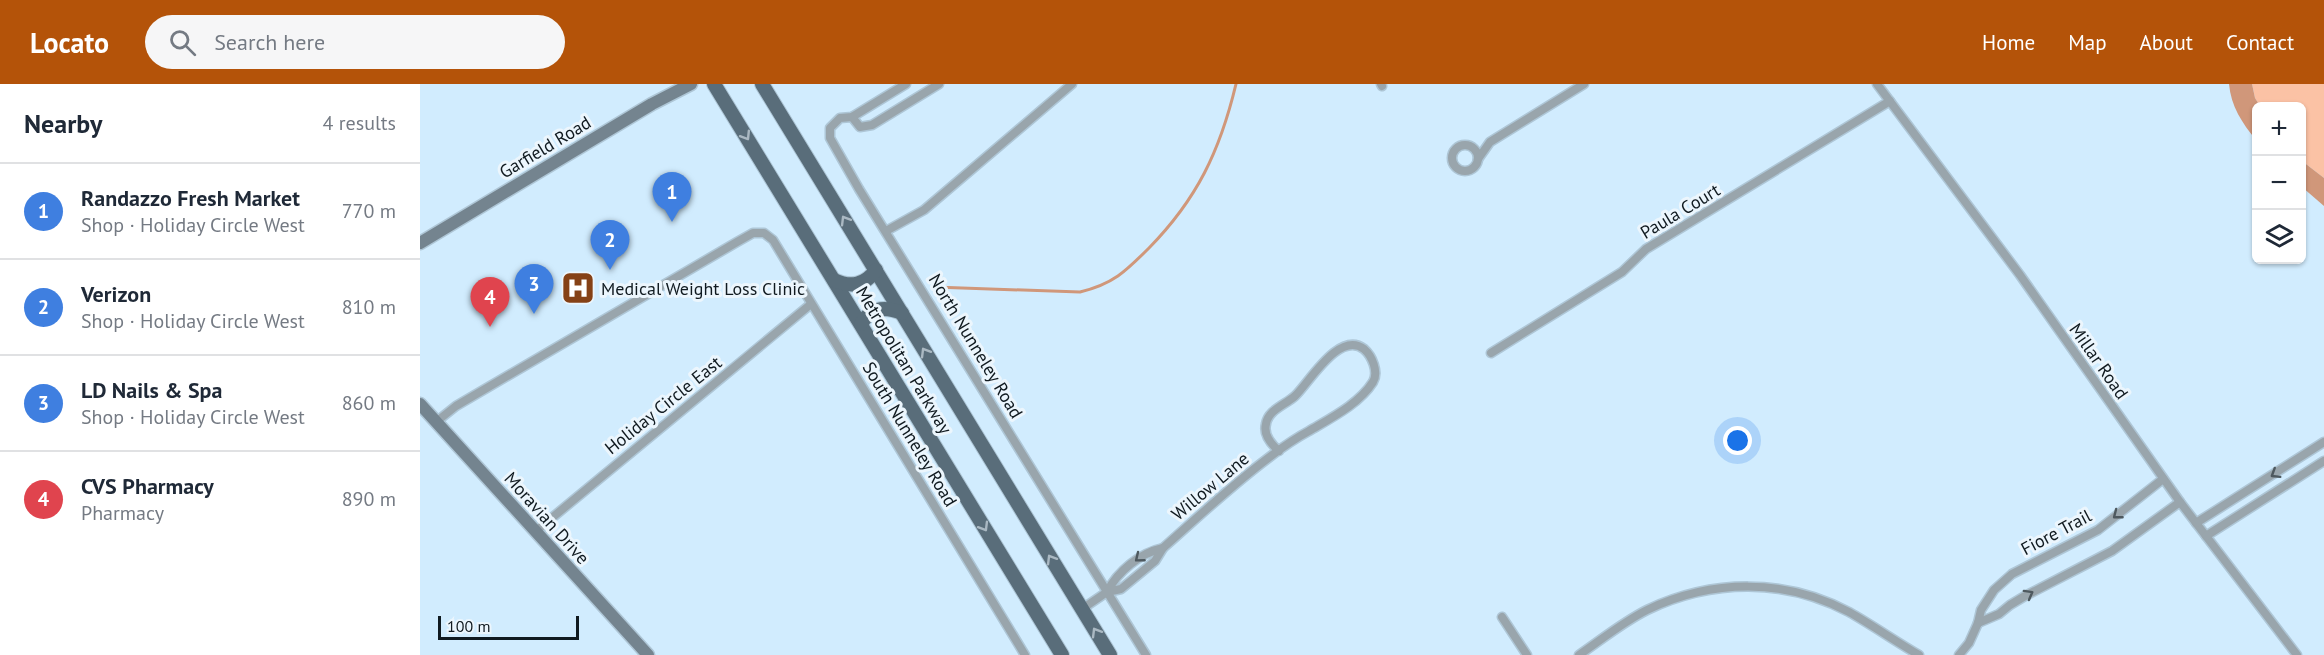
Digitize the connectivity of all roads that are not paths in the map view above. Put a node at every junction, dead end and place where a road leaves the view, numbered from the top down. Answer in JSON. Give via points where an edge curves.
{"nodes":[{"id":1,"x":691,"y":84,"type":"edge"},
{"id":2,"x":714,"y":84,"type":"edge"},
{"id":3,"x":762,"y":84,"type":"edge"},
{"id":4,"x":906,"y":84,"type":"edge"},
{"id":5,"x":939,"y":84,"type":"edge"},
{"id":6,"x":1072,"y":84,"type":"edge"},
{"id":7,"x":1584,"y":84,"type":"edge"},
{"id":8,"x":1877,"y":84,"type":"edge"},
{"id":9,"x":1890,"y":101,"type":"junction"},
{"id":10,"x":852,"y":117,"type":"junction"},
{"id":11,"x":1490,"y":142,"type":"junction"},
{"id":12,"x":1469,"y":146,"type":"junction"},
{"id":13,"x":1478,"y":159,"type":"junction"},
{"id":14,"x":886,"y":231,"type":"junction"},
{"id":15,"x":420,"y":243,"type":"edge"},
{"id":16,"x":876,"y":270,"type":"junction"},
{"id":17,"x":834,"y":280,"type":"junction"},
{"id":18,"x":811,"y":304,"type":"junction"},
{"id":19,"x":902,"y":313,"type":"junction"},
{"id":20,"x":861,"y":324,"type":"junction"},
{"id":21,"x":1491,"y":353,"type":"dead end"},
{"id":22,"x":420,"y":404,"type":"edge"},
{"id":23,"x":436,"y":422,"type":"junction"},
{"id":24,"x":2324,"y":442,"type":"edge"},
{"id":25,"x":1279,"y":451,"type":"junction"},
{"id":26,"x":2295,"y":461,"type":"junction"},
{"id":27,"x":2324,"y":461,"type":"edge"},
{"id":28,"x":2304,"y":474,"type":"junction"},
{"id":29,"x":2163,"y":479,"type":"junction"},
{"id":30,"x":2180,"y":502,"type":"junction"},
{"id":31,"x":2196,"y":523,"type":"junction"},
{"id":32,"x":536,"y":531,"type":"junction"},
{"id":33,"x":2206,"y":536,"type":"junction"},
{"id":34,"x":1107,"y":592,"type":"junction"},
{"id":35,"x":1082,"y":609,"type":"junction"},
{"id":36,"x":1502,"y":617,"type":"dead end"},
{"id":37,"x":1978,"y":623,"type":"junction"},
{"id":38,"x":648,"y":655,"type":"edge"},
{"id":39,"x":1025,"y":655,"type":"edge"},
{"id":40,"x":1062,"y":655,"type":"edge"},
{"id":41,"x":1110,"y":655,"type":"edge"},
{"id":42,"x":1146,"y":655,"type":"edge"},
{"id":43,"x":1527,"y":655,"type":"edge"},
{"id":44,"x":1579,"y":655,"type":"edge"},
{"id":45,"x":1919,"y":655,"type":"edge"},
{"id":46,"x":1959,"y":655,"type":"edge"},
{"id":47,"x":2297,"y":655,"type":"edge"}],
"edges":[{"from":1,"to":15,"type":"street","name":"Garfield Road"},
{"from":2,"to":17,"type":"main road","name":"Metropolitan Parkway","one_way":true},
{"from":16,"to":3,"type":"main road","name":"Metropolitan Parkway","one_way":true},
{"from":4,"to":10,"type":"street","name":"North Nunneley Road"},
{"from":5,"to":10,"type":"street","via":[[872,125],[860,127]]},
{"from":6,"to":14,"type":"street","via":[[924,210]]},
{"from":7,"to":11,"type":"street"},
{"from":8,"to":9,"type":"street","name":"Millar Road"},
{"from":9,"to":21,"type":"street","name":"Paula Court","via":[[1646,249],[1622,272]]},
{"from":9,"to":29,"type":"street","name":"Millar Road","via":[[2020,275]]},
{"from":10,"to":14,"type":"street","name":"North Nunneley Road","via":[[840,118],[831,128],[830,138]]},
{"from":11,"to":12,"type":"street"},
{"from":11,"to":13,"type":"street"},
{"from":12,"to":13,"type":"street"},
{"from":12,"to":13,"type":"street","via":[[1457,148],[1453,164],[1467,171]]},
{"from":14,"to":34,"type":"street","name":"North Nunneley Road"},
{"from":16,"to":17,"type":"main road","via":[[861,284]]},
{"from":16,"to":19,"type":"main road","name":"Metropolitan Parkway"},
{"from":17,"to":20,"type":"main road","name":"Metropolitan Parkway"},
{"from":18,"to":23,"type":"street","name":"South Nunneley Road","via":[[773,240],[764,233],[753,233],[456,406]]},
{"from":18,"to":32,"type":"street","name":"Holiday Circle East"},
{"from":18,"to":39,"type":"street","name":"South Nunneley Road"},
{"from":19,"to":20,"type":"main road","via":[[878,309]]},
{"from":35,"to":19,"type":"main road","name":"Metropolitan Parkway","one_way":true},
{"from":20,"to":40,"type":"main road","name":"Metropolitan Parkway","one_way":true},
{"from":22,"to":23,"type":"street","name":"Moravian Drive"},
{"from":23,"to":32,"type":"street","name":"Moravian Drive"},
{"from":24,"to":26,"type":"street"},
{"from":25,"to":25,"type":"street","name":"Willow Lane","via":[[1330,420],[1367,390],[1376,373],[1366,351],[1358,346],[1343,348],[1327,357],[1295,396],[1269,415],[1266,433]]},
{"from":25,"to":34,"type":"street","name":"Willow Lane","via":[[1162,548],[1155,561],[1121,589]]},
{"from":26,"to":28,"type":"street"},
{"from":26,"to":31,"type":"street","one_way":true},
{"from":27,"to":28,"type":"street"},
{"from":28,"to":33,"type":"street"},
{"from":29,"to":30,"type":"street","name":"Millar Road"},
{"from":29,"to":37,"type":"street","name":"Fiore Trail","one_way":true,"via":[[2098,530],[2012,574],[1994,590]]},
{"from":30,"to":31,"type":"street","name":"Millar Road"},
{"from":37,"to":30,"type":"street","one_way":true,"via":[[2112,551]]},
{"from":31,"to":33,"type":"street","name":"Millar Road"},
{"from":32,"to":38,"type":"street","name":"Moravian Drive"},
{"from":33,"to":47,"type":"street","name":"Millar Road"},
{"from":34,"to":35,"type":"street","name":"Willow Lane"},
{"from":34,"to":42,"type":"street","name":"North Nunneley Road"},
{"from":41,"to":35,"type":"main road","name":"Metropolitan Parkway","one_way":true},
{"from":36,"to":43,"type":"street"},
{"from":37,"to":46,"type":"street","name":"Fiore Trail"},
{"from":44,"to":45,"type":"street","via":[[1646,610],[1664,603],[1705,590],[1759,585],[1826,602]]}]}
